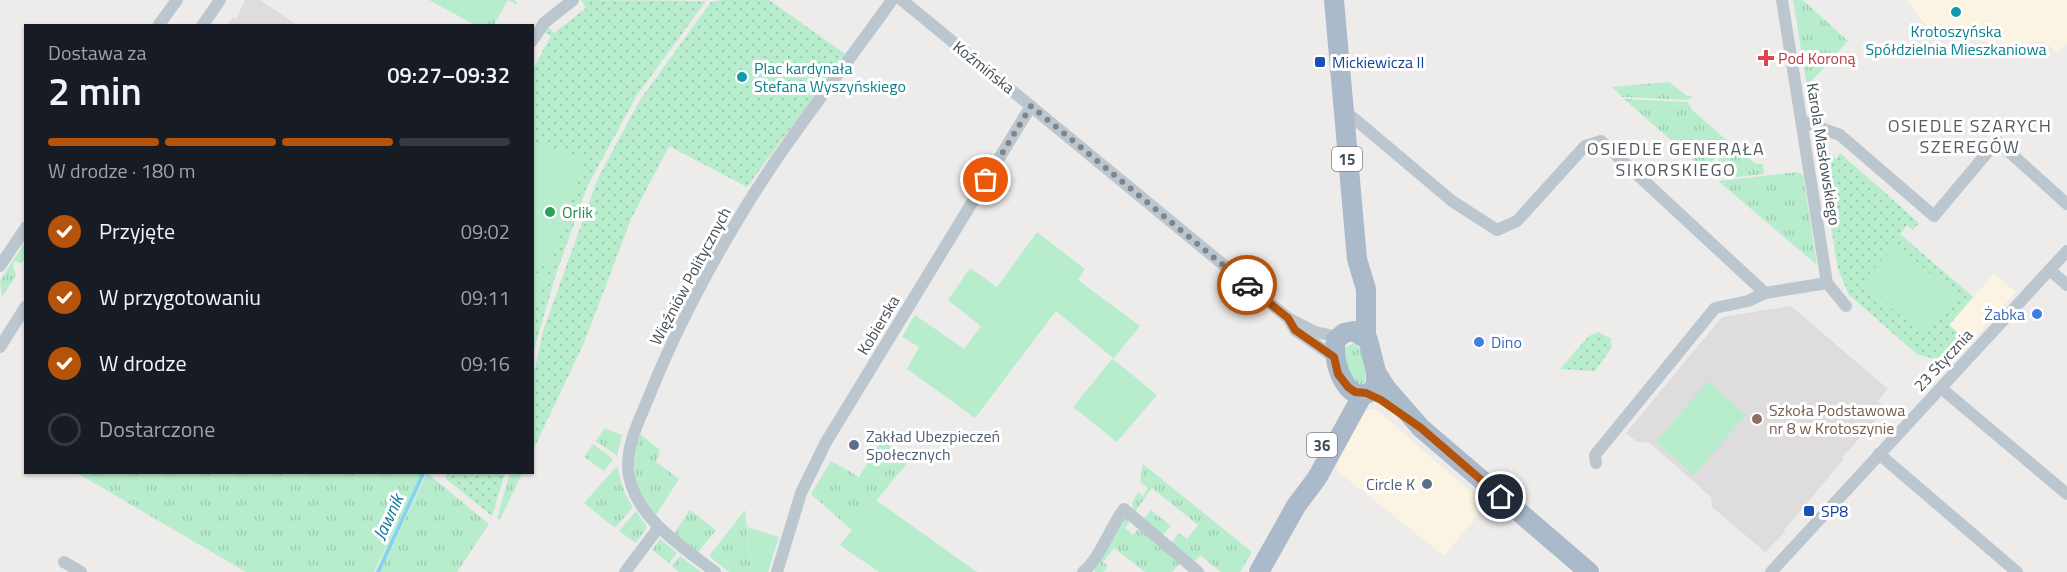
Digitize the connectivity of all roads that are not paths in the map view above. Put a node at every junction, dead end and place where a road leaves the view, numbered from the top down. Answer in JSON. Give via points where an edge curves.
{"nodes":[{"id":1,"x":177,"y":0,"type":"edge"},
{"id":2,"x":220,"y":0,"type":"edge"},
{"id":3,"x":573,"y":0,"type":"edge"},
{"id":4,"x":891,"y":0,"type":"edge"},
{"id":5,"x":902,"y":0,"type":"edge"},
{"id":6,"x":1334,"y":0,"type":"edge"},
{"id":7,"x":1782,"y":0,"type":"edge"},
{"id":8,"x":159,"y":24,"type":"edge"},
{"id":9,"x":203,"y":24,"type":"edge"},
{"id":10,"x":534,"y":38,"type":"edge"},
{"id":11,"x":1031,"y":106,"type":"junction"},
{"id":12,"x":1343,"y":110,"type":"junction"},
{"id":13,"x":1804,"y":122,"type":"junction"},
{"id":14,"x":2067,"y":204,"type":"edge"},
{"id":15,"x":24,"y":230,"type":"edge"},
{"id":16,"x":2067,"y":251,"type":"edge"},
{"id":17,"x":1357,"y":259,"type":"junction"},
{"id":18,"x":0,"y":266,"type":"edge"},
{"id":19,"x":2050,"y":270,"type":"junction"},
{"id":20,"x":1827,"y":283,"type":"junction"},
{"id":21,"x":2067,"y":285,"type":"edge"},
{"id":22,"x":1765,"y":293,"type":"junction"},
{"id":23,"x":1846,"y":306,"type":"dead end"},
{"id":24,"x":24,"y":309,"type":"edge"},
{"id":25,"x":1288,"y":318,"type":"junction"},
{"id":26,"x":1343,"y":334,"type":"junction"},
{"id":27,"x":1366,"y":337,"type":"junction"},
{"id":28,"x":0,"y":347,"type":"edge"},
{"id":29,"x":1334,"y":357,"type":"junction"},
{"id":30,"x":1376,"y":372,"type":"junction"},
{"id":31,"x":1941,"y":388,"type":"junction"},
{"id":32,"x":1358,"y":390,"type":"junction"},
{"id":33,"x":1421,"y":428,"type":"junction"},
{"id":34,"x":1879,"y":454,"type":"junction"},
{"id":35,"x":1596,"y":463,"type":"dead end"},
{"id":36,"x":2067,"y":494,"type":"edge"},
{"id":37,"x":659,"y":527,"type":"junction"},
{"id":38,"x":64,"y":562,"type":"dead end"},
{"id":39,"x":1086,"y":571,"type":"edge"},
{"id":40,"x":81,"y":572,"type":"edge"},
{"id":41,"x":625,"y":572,"type":"edge"},
{"id":42,"x":715,"y":572,"type":"edge"},
{"id":43,"x":777,"y":572,"type":"edge"},
{"id":44,"x":1198,"y":572,"type":"edge"},
{"id":45,"x":1259,"y":572,"type":"edge"},
{"id":46,"x":1588,"y":572,"type":"edge"},
{"id":47,"x":1771,"y":572,"type":"edge"},
{"id":48,"x":2017,"y":572,"type":"edge"}],
"edges":[{"from":1,"to":8,"type":"street"},
{"from":2,"to":9,"type":"street"},
{"from":3,"to":10,"type":"street","via":[[542,25]]},
{"from":4,"to":37,"type":"street","name":"Więźniów Politycznych","via":[[745,208],[660,368],[628,458],[635,491]]},
{"from":5,"to":11,"type":"street","name":"Koźmińska"},
{"from":6,"to":12,"type":"main road","number":"15"},
{"from":7,"to":13,"type":"street","name":"Karola Masłowskiego"},
{"from":11,"to":25,"type":"street","name":"Koźmińska"},
{"from":11,"to":43,"type":"street","name":"Kobierska","via":[[826,442],[801,493]]},
{"from":12,"to":17,"type":"main road","number":"15"},
{"from":12,"to":22,"type":"street","via":[[1452,201],[1497,230],[1517,220],[1585,146],[1601,141]]},
{"from":13,"to":14,"type":"street","via":[[1840,135],[1934,216],[1997,141]]},
{"from":13,"to":20,"type":"street","name":"Karola Masłowskiego"},
{"from":15,"to":18,"type":"street"},
{"from":16,"to":19,"type":"street","name":"23 Stycznia"},
{"from":17,"to":26,"type":"main road","number":"15","via":[[1354,310]]},
{"from":17,"to":27,"type":"main road","number":"15","via":[[1366,289]]},
{"from":19,"to":21,"type":"street"},
{"from":19,"to":31,"type":"street","name":"23 Stycznia"},
{"from":20,"to":22,"type":"street"},
{"from":20,"to":23,"type":"street"},
{"from":22,"to":35,"type":"street","via":[[1715,308],[1595,455]]},
{"from":24,"to":28,"type":"street"},
{"from":25,"to":26,"type":"street","name":"Koźmińska","via":[[1315,332]]},
{"from":25,"to":29,"type":"street","name":"Koźmińska","via":[[1295,330]]},
{"from":26,"to":27,"type":"main road","via":[[1358,332]]},
{"from":26,"to":29,"type":"main road","number":"15"},
{"from":27,"to":30,"type":"main road","number":"15"},
{"from":29,"to":32,"type":"main road","via":[[1336,370]]},
{"from":30,"to":32,"type":"main road","via":[[1376,386]]},
{"from":30,"to":33,"type":"main road","number":"15"},
{"from":31,"to":34,"type":"street","name":"23 Stycznia"},
{"from":31,"to":36,"type":"street"},
{"from":32,"to":33,"type":"main road","number":"15"},
{"from":32,"to":45,"type":"main road","number":"36","via":[[1340,410],[1304,478],[1296,506]]},
{"from":33,"to":46,"type":"main road","number":"15"},
{"from":34,"to":47,"type":"street","name":"23 Stycznia"},
{"from":34,"to":48,"type":"street"},
{"from":37,"to":41,"type":"street"},
{"from":37,"to":42,"type":"street","name":"Więźniów Politycznych"},
{"from":38,"to":40,"type":"street"},
{"from":39,"to":44,"type":"street","via":[[1124,509]]}]}
